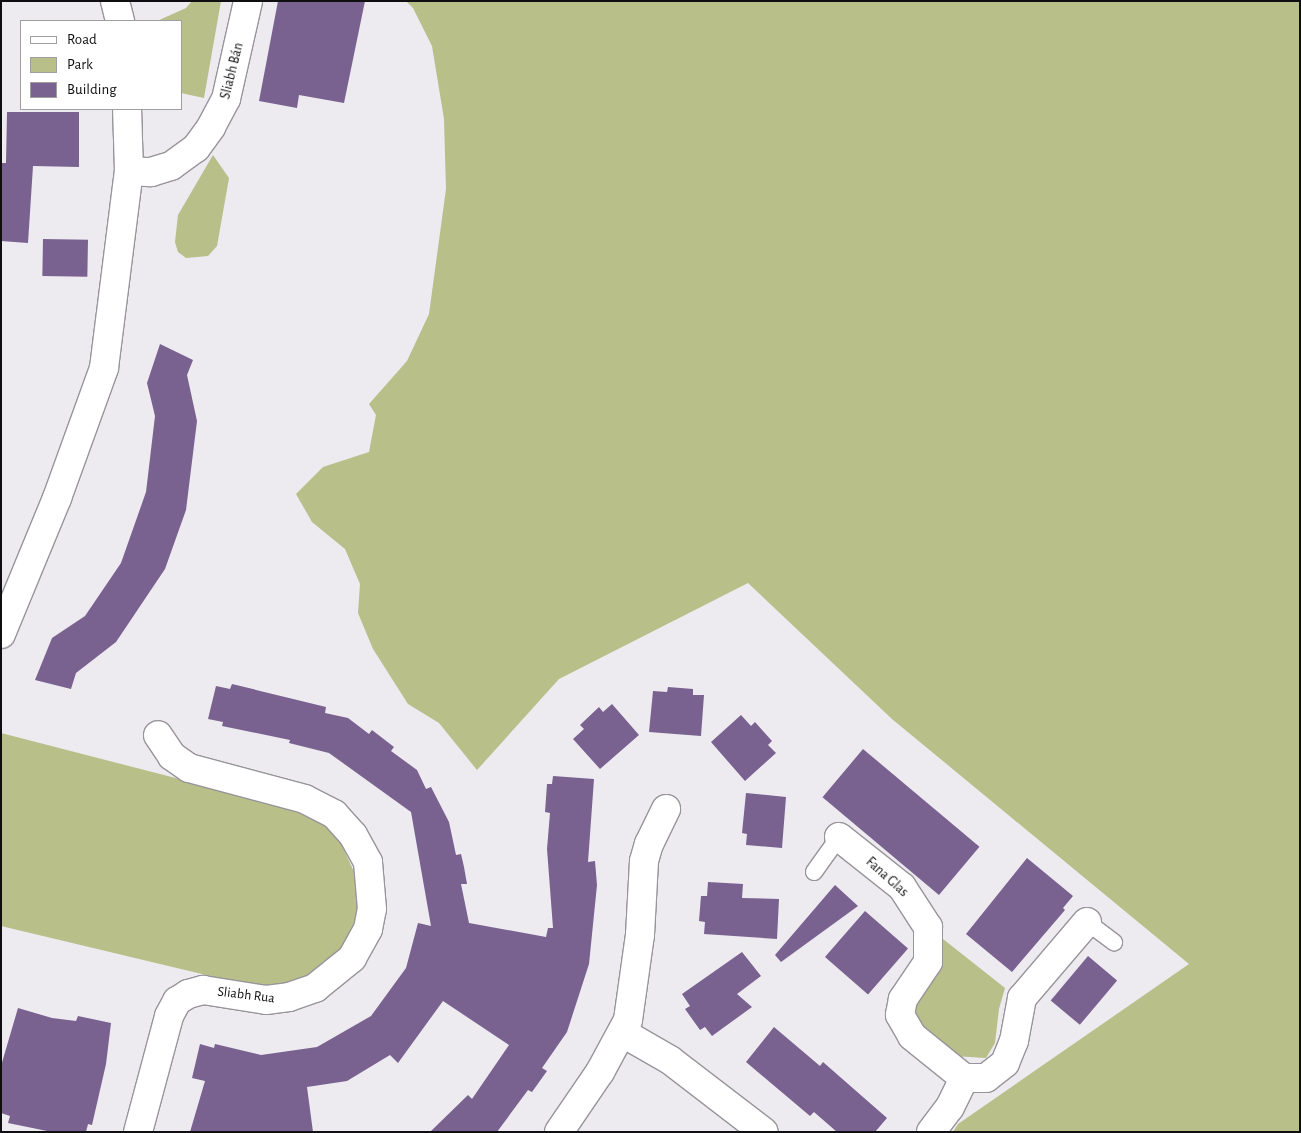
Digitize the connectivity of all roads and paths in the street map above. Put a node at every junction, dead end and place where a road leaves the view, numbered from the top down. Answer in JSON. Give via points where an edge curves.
{"nodes":[{"id":1,"x":115,"y":1,"type":"edge"},
{"id":2,"x":248,"y":1,"type":"edge"},
{"id":3,"x":120,"y":20,"type":"edge"},
{"id":4,"x":127,"y":110,"type":"edge"},
{"id":5,"x":129,"y":171,"type":"junction"},
{"id":6,"x":1,"y":634,"type":"edge"},
{"id":7,"x":158,"y":735,"type":"dead end"},
{"id":8,"x":666,"y":809,"type":"dead end"},
{"id":9,"x":839,"y":837,"type":"joint"},
{"id":10,"x":814,"y":872,"type":"dead end"},
{"id":11,"x":1087,"y":922,"type":"joint"},
{"id":12,"x":1114,"y":942,"type":"dead end"},
{"id":13,"x":622,"y":1033,"type":"junction"},
{"id":14,"x":964,"y":1078,"type":"junction"},
{"id":15,"x":138,"y":1132,"type":"edge"},
{"id":16,"x":560,"y":1132,"type":"edge"},
{"id":17,"x":764,"y":1132,"type":"edge"},
{"id":18,"x":931,"y":1132,"type":"edge"}],
"edges":[{"from":1,"to":3,"type":"street"},
{"from":2,"to":5,"type":"street","name":"Sliabh Bán","via":[[226,99],[211,128],[196,148],[171,166],[151,172]]},
{"from":4,"to":5,"type":"street"},
{"from":5,"to":6,"type":"street","via":[[104,368],[57,498]]},
{"from":7,"to":15,"type":"street","name":"Sliabh Rua","via":[[172,756],[189,768],[305,799],[334,814],[353,836],[368,862],[372,909],[368,929],[352,958],[315,988],[289,998],[266,1000],[203,990],[177,1001],[169,1016]]},
{"from":8,"to":13,"type":"street","via":[[644,861],[639,943],[631,1002]]},
{"from":9,"to":10,"type":"lane","name":"Fana Glas"},
{"from":9,"to":14,"type":"street","name":"Fana Glas","via":[[902,887],[928,927],[928,962],[903,999],[900,1015],[912,1036]]},
{"from":11,"to":12,"type":"lane"},
{"from":11,"to":14,"type":"street","via":[[1022,998],[1014,1041],[1005,1063],[986,1078]]},
{"from":13,"to":16,"type":"street"},
{"from":13,"to":17,"type":"street","via":[[670,1060]]},
{"from":14,"to":18,"type":"street","via":[[950,1107]]}]}
